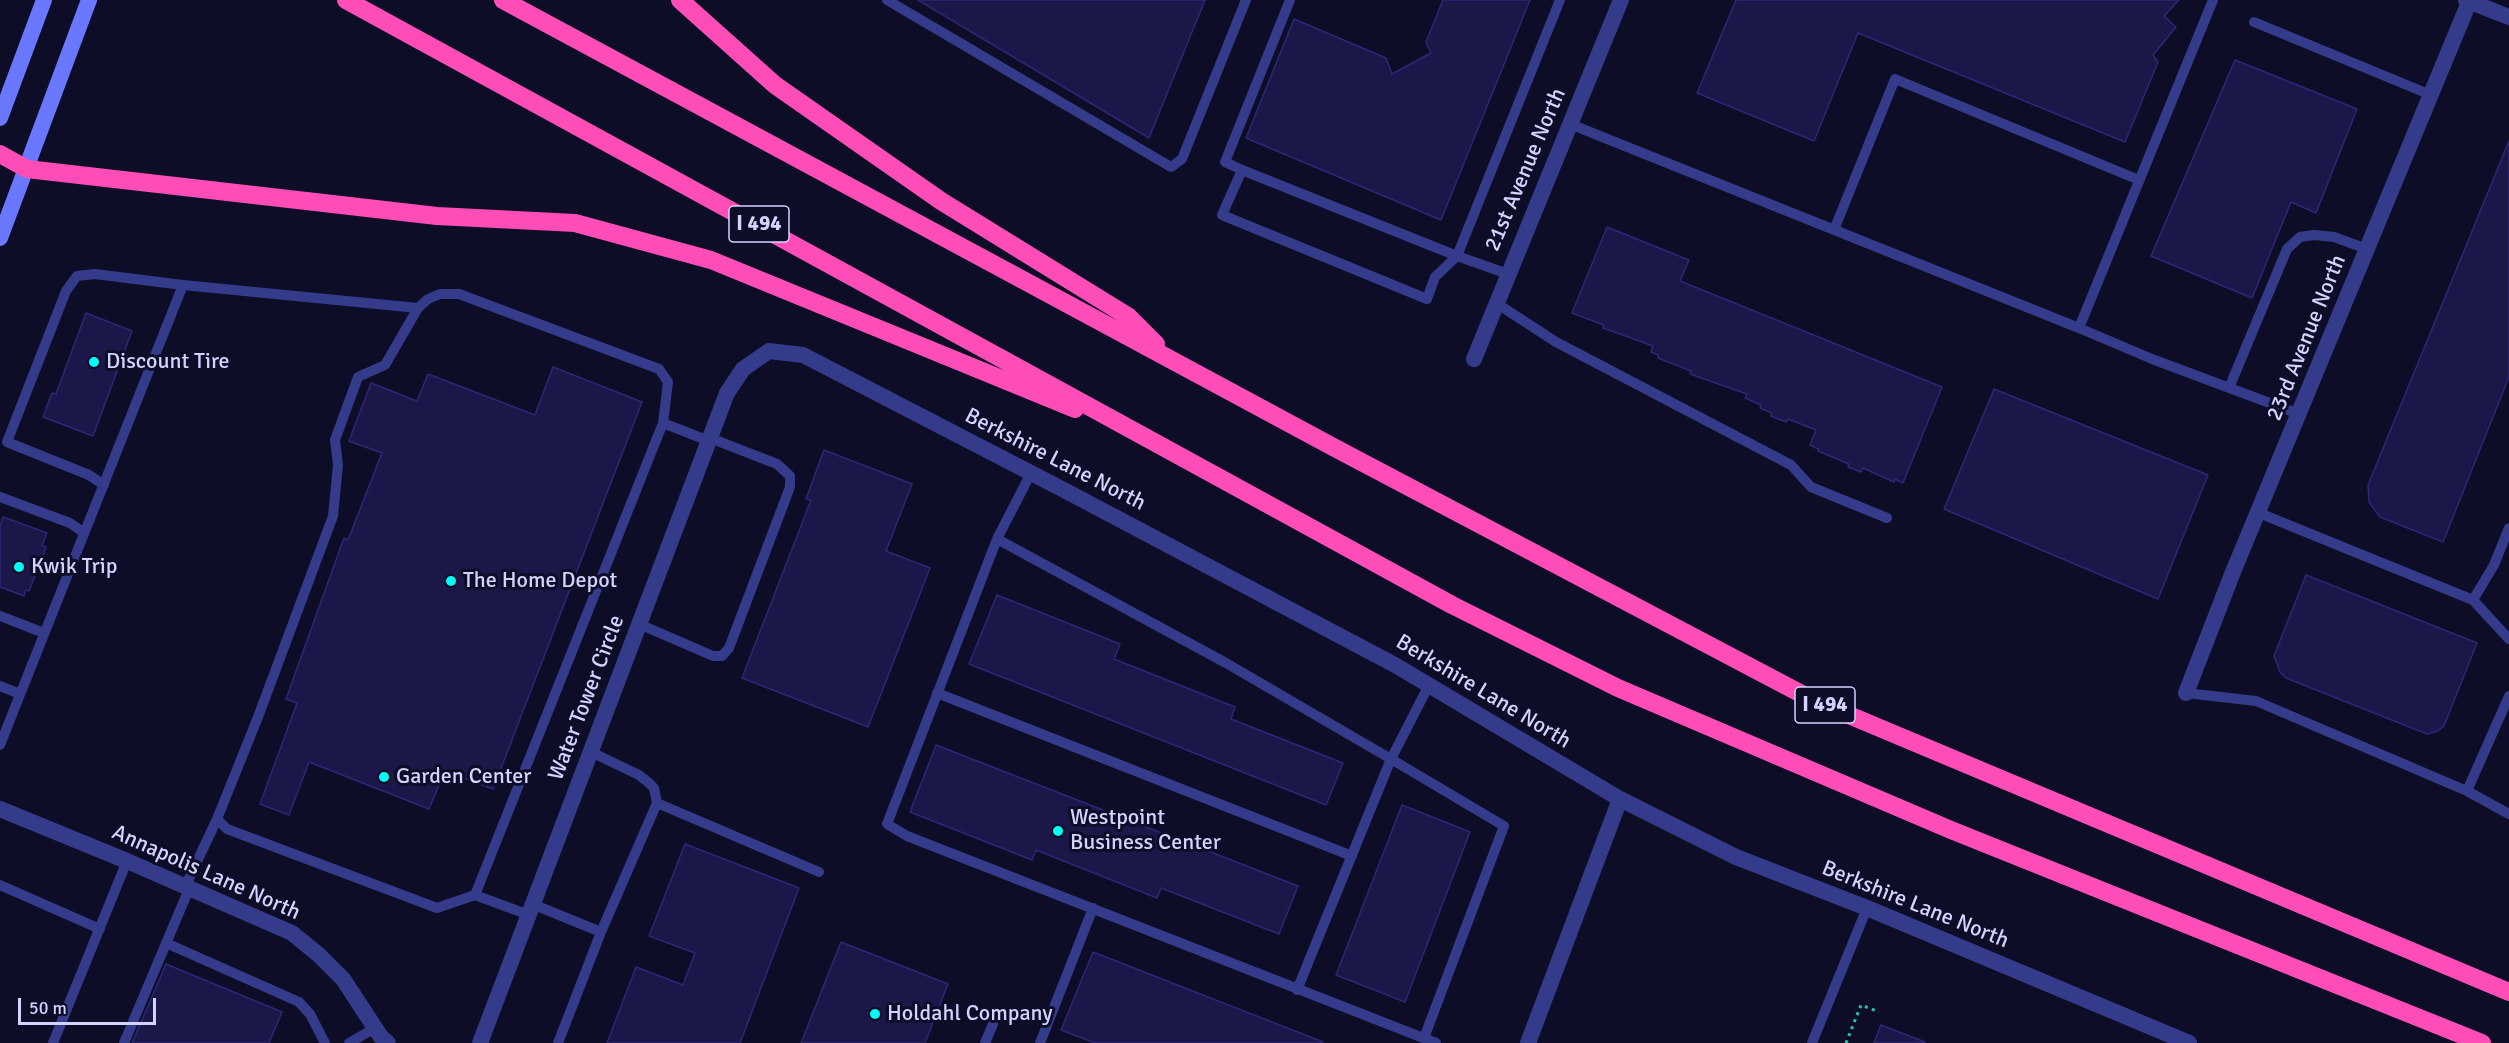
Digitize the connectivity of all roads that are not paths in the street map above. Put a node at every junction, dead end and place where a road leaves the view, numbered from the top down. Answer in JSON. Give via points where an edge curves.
{"nodes":[{"id":1,"x":44,"y":0,"type":"edge"},
{"id":2,"x":89,"y":0,"type":"edge"},
{"id":3,"x":346,"y":0,"type":"edge"},
{"id":4,"x":503,"y":0,"type":"edge"},
{"id":5,"x":680,"y":0,"type":"edge"},
{"id":6,"x":887,"y":0,"type":"edge"},
{"id":7,"x":1246,"y":0,"type":"edge"},
{"id":8,"x":1290,"y":0,"type":"edge"},
{"id":9,"x":1560,"y":0,"type":"edge"},
{"id":10,"x":1621,"y":0,"type":"edge"},
{"id":11,"x":2213,"y":0,"type":"edge"},
{"id":12,"x":2469,"y":0,"type":"edge"},
{"id":13,"x":2509,"y":17,"type":"edge"},
{"id":14,"x":2254,"y":22,"type":"dead end"},
{"id":15,"x":2431,"y":94,"type":"junction"},
{"id":16,"x":0,"y":118,"type":"edge"},
{"id":17,"x":1570,"y":124,"type":"junction"},
{"id":18,"x":0,"y":154,"type":"edge"},
{"id":19,"x":27,"y":169,"type":"junction"},
{"id":20,"x":1242,"y":170,"type":"junction"},
{"id":21,"x":2139,"y":180,"type":"junction"},
{"id":22,"x":1834,"y":230,"type":"junction"},
{"id":23,"x":0,"y":238,"type":"edge"},
{"id":24,"x":2367,"y":249,"type":"junction"},
{"id":25,"x":1456,"y":256,"type":"junction"},
{"id":26,"x":1508,"y":274,"type":"junction"},
{"id":27,"x":183,"y":285,"type":"junction"},
{"id":28,"x":1496,"y":303,"type":"junction"},
{"id":29,"x":418,"y":308,"type":"junction"},
{"id":30,"x":2079,"y":328,"type":"junction"},
{"id":31,"x":769,"y":351,"type":"joint"},
{"id":32,"x":1170,"y":358,"type":"junction"},
{"id":33,"x":1474,"y":359,"type":"dead end"},
{"id":34,"x":2229,"y":388,"type":"junction"},
{"id":35,"x":2299,"y":414,"type":"junction"},
{"id":36,"x":663,"y":423,"type":"junction"},
{"id":37,"x":709,"y":439,"type":"junction"},
{"id":38,"x":1170,"y":451,"type":"junction"},
{"id":39,"x":1031,"y":473,"type":"junction"},
{"id":40,"x":104,"y":485,"type":"junction"},
{"id":41,"x":0,"y":497,"type":"edge"},
{"id":42,"x":2259,"y":513,"type":"junction"},
{"id":43,"x":1887,"y":518,"type":"dead end"},
{"id":44,"x":2509,"y":528,"type":"edge"},
{"id":45,"x":84,"y":533,"type":"junction"},
{"id":46,"x":997,"y":539,"type":"junction"},
{"id":47,"x":2473,"y":600,"type":"junction"},
{"id":48,"x":0,"y":616,"type":"edge"},
{"id":49,"x":639,"y":624,"type":"junction"},
{"id":50,"x":44,"y":633,"type":"junction"},
{"id":51,"x":2509,"y":639,"type":"edge"},
{"id":52,"x":1429,"y":685,"type":"junction"},
{"id":53,"x":0,"y":686,"type":"edge"},
{"id":54,"x":937,"y":693,"type":"junction"},
{"id":55,"x":2186,"y":693,"type":"joint"},
{"id":56,"x":20,"y":694,"type":"junction"},
{"id":57,"x":2509,"y":696,"type":"edge"},
{"id":58,"x":0,"y":745,"type":"edge"},
{"id":59,"x":591,"y":752,"type":"junction"},
{"id":60,"x":1392,"y":759,"type":"junction"},
{"id":61,"x":2467,"y":791,"type":"junction"},
{"id":62,"x":1620,"y":800,"type":"junction"},
{"id":63,"x":657,"y":803,"type":"junction"},
{"id":64,"x":0,"y":809,"type":"edge"},
{"id":65,"x":2509,"y":814,"type":"edge"},
{"id":66,"x":217,"y":819,"type":"junction"},
{"id":67,"x":1352,"y":856,"type":"junction"},
{"id":68,"x":127,"y":861,"type":"junction"},
{"id":69,"x":819,"y":872,"type":"dead end"},
{"id":70,"x":0,"y":885,"type":"edge"},
{"id":71,"x":187,"y":888,"type":"junction"},
{"id":72,"x":475,"y":895,"type":"junction"},
{"id":73,"x":1093,"y":908,"type":"junction"},
{"id":74,"x":1868,"y":908,"type":"junction"},
{"id":75,"x":530,"y":910,"type":"junction"},
{"id":76,"x":100,"y":929,"type":"junction"},
{"id":77,"x":601,"y":932,"type":"junction"},
{"id":78,"x":166,"y":943,"type":"junction"},
{"id":79,"x":1297,"y":990,"type":"junction"},
{"id":80,"x":2509,"y":992,"type":"edge"},
{"id":81,"x":993,"y":1024,"type":"dead end"},
{"id":82,"x":375,"y":1028,"type":"junction"},
{"id":83,"x":1424,"y":1038,"type":"junction"},
{"id":84,"x":53,"y":1043,"type":"edge"},
{"id":85,"x":124,"y":1043,"type":"edge"},
{"id":86,"x":325,"y":1043,"type":"edge"},
{"id":87,"x":349,"y":1043,"type":"edge"},
{"id":88,"x":388,"y":1043,"type":"edge"},
{"id":89,"x":480,"y":1043,"type":"edge"},
{"id":90,"x":558,"y":1043,"type":"edge"},
{"id":91,"x":985,"y":1043,"type":"edge"},
{"id":92,"x":1040,"y":1043,"type":"edge"},
{"id":93,"x":1436,"y":1043,"type":"edge"},
{"id":94,"x":1528,"y":1043,"type":"edge"},
{"id":95,"x":1812,"y":1043,"type":"edge"},
{"id":96,"x":2189,"y":1043,"type":"edge"},
{"id":97,"x":2482,"y":1043,"type":"edge"}],
"edges":[{"from":1,"to":16,"type":"main road"},
{"from":2,"to":19,"type":"main road"},
{"from":3,"to":38,"type":"highway","number":"I 494"},
{"from":4,"to":32,"type":"highway","number":"I 494"},
{"from":5,"to":32,"type":"highway","via":[[775,85],[941,201],[1129,317]]},
{"from":6,"to":7,"type":"lane","via":[[1172,167],[1182,159]]},
{"from":8,"to":20,"type":"lane","via":[[1224,162]]},
{"from":9,"to":25,"type":"lane"},
{"from":10,"to":17,"type":"street","name":"21st Avenue North"},
{"from":11,"to":21,"type":"lane"},
{"from":12,"to":13,"type":"street"},
{"from":12,"to":15,"type":"street","name":"23rd Avenue North"},
{"from":14,"to":15,"type":"lane"},
{"from":15,"to":24,"type":"street","name":"23rd Avenue North"},
{"from":17,"to":22,"type":"lane"},
{"from":17,"to":26,"type":"street","name":"21st Avenue North"},
{"from":18,"to":19,"type":"highway"},
{"from":19,"to":23,"type":"main road"},
{"from":19,"to":38,"type":"highway","via":[[437,216],[575,223],[711,260],[1022,385]]},
{"from":20,"to":25,"type":"lane"},
{"from":20,"to":25,"type":"lane","via":[[1221,216],[1426,298],[1435,277]]},
{"from":21,"to":22,"type":"lane","via":[[1895,79]]},
{"from":21,"to":30,"type":"lane"},
{"from":22,"to":30,"type":"lane"},
{"from":24,"to":34,"type":"lane","via":[[2334,237],[2314,235],[2300,237],[2287,249]]},
{"from":24,"to":35,"type":"street","name":"23rd Avenue North"},
{"from":25,"to":26,"type":"lane"},
{"from":26,"to":28,"type":"street","name":"21st Avenue North"},
{"from":27,"to":29,"type":"lane"},
{"from":27,"to":40,"type":"lane"},
{"from":27,"to":40,"type":"lane","via":[[95,274],[77,276],[66,291],[7,442]]},
{"from":28,"to":33,"type":"street","name":"21st Avenue North"},
{"from":28,"to":43,"type":"lane","via":[[1556,342],[1791,465],[1811,487]]},
{"from":29,"to":36,"type":"lane","via":[[440,294],[459,294],[659,369],[668,382]]},
{"from":29,"to":66,"type":"lane","via":[[386,365],[358,377],[335,440],[338,465],[333,516]]},
{"from":30,"to":34,"type":"lane"},
{"from":31,"to":37,"type":"street","name":"Water Tower Circle","via":[[743,369],[727,393]]},
{"from":31,"to":39,"type":"street","name":"Berkshire Lane North","via":[[803,355]]},
{"from":32,"to":80,"type":"highway","number":"I 494","via":[[1813,700]]},
{"from":34,"to":35,"type":"lane"},
{"from":35,"to":42,"type":"street","name":"23rd Avenue North"},
{"from":36,"to":37,"type":"lane"},
{"from":36,"to":72,"type":"lane"},
{"from":37,"to":49,"type":"street","name":"Water Tower Circle"},
{"from":37,"to":49,"type":"lane","via":[[777,464],[790,476],[790,487],[733,638],[722,656],[713,656]]},
{"from":38,"to":97,"type":"highway","number":"I 494","via":[[1452,605],[1618,688],[1951,830]]},
{"from":39,"to":46,"type":"lane"},
{"from":39,"to":52,"type":"street","name":"Berkshire Lane North"},
{"from":40,"to":45,"type":"lane"},
{"from":41,"to":45,"type":"lane","via":[[70,523]]},
{"from":42,"to":47,"type":"lane"},
{"from":42,"to":55,"type":"street","name":"23rd Avenue North"},
{"from":44,"to":47,"type":"lane","via":[[2494,565]]},
{"from":45,"to":50,"type":"lane"},
{"from":46,"to":54,"type":"lane"},
{"from":46,"to":60,"type":"lane","via":[[1226,663]]},
{"from":47,"to":51,"type":"lane"},
{"from":48,"to":50,"type":"lane"},
{"from":49,"to":59,"type":"street","name":"Water Tower Circle"},
{"from":50,"to":56,"type":"lane"},
{"from":52,"to":60,"type":"lane"},
{"from":52,"to":62,"type":"street","name":"Berkshire Lane North"},
{"from":53,"to":56,"type":"lane"},
{"from":54,"to":67,"type":"lane"},
{"from":54,"to":73,"type":"lane","via":[[887,824],[907,836]]},
{"from":55,"to":61,"type":"lane","via":[[2256,701]]},
{"from":56,"to":58,"type":"lane"},
{"from":57,"to":61,"type":"lane"},
{"from":59,"to":63,"type":"lane","via":[[639,775],[654,788]]},
{"from":59,"to":75,"type":"street","name":"Water Tower Circle"},
{"from":60,"to":67,"type":"lane"},
{"from":60,"to":83,"type":"lane","via":[[1504,826]]},
{"from":61,"to":65,"type":"lane"},
{"from":62,"to":74,"type":"street","name":"Berkshire Lane North","via":[[1737,857]]},
{"from":62,"to":94,"type":"street"},
{"from":63,"to":69,"type":"lane"},
{"from":63,"to":77,"type":"lane"},
{"from":64,"to":68,"type":"street","name":"Annapolis Lane North"},
{"from":66,"to":71,"type":"lane"},
{"from":66,"to":72,"type":"lane","via":[[227,829],[436,908]]},
{"from":67,"to":79,"type":"lane"},
{"from":68,"to":71,"type":"street","name":"Annapolis Lane North"},
{"from":68,"to":76,"type":"lane"},
{"from":70,"to":76,"type":"lane"},
{"from":71,"to":78,"type":"lane"},
{"from":71,"to":82,"type":"street","name":"Annapolis Lane North","via":[[292,933],[343,979]]},
{"from":72,"to":75,"type":"lane"},
{"from":73,"to":79,"type":"lane"},
{"from":73,"to":92,"type":"lane"},
{"from":74,"to":95,"type":"lane"},
{"from":74,"to":96,"type":"street","name":"Berkshire Lane North"},
{"from":75,"to":77,"type":"lane"},
{"from":75,"to":89,"type":"street","name":"Water Tower Circle"},
{"from":76,"to":84,"type":"lane"},
{"from":77,"to":90,"type":"lane"},
{"from":78,"to":85,"type":"lane"},
{"from":78,"to":86,"type":"lane","via":[[299,1002]]},
{"from":79,"to":83,"type":"lane"},
{"from":81,"to":91,"type":"lane"},
{"from":82,"to":87,"type":"lane"},
{"from":82,"to":88,"type":"street","name":"Annapolis Lane North"},
{"from":83,"to":93,"type":"lane"}]}
